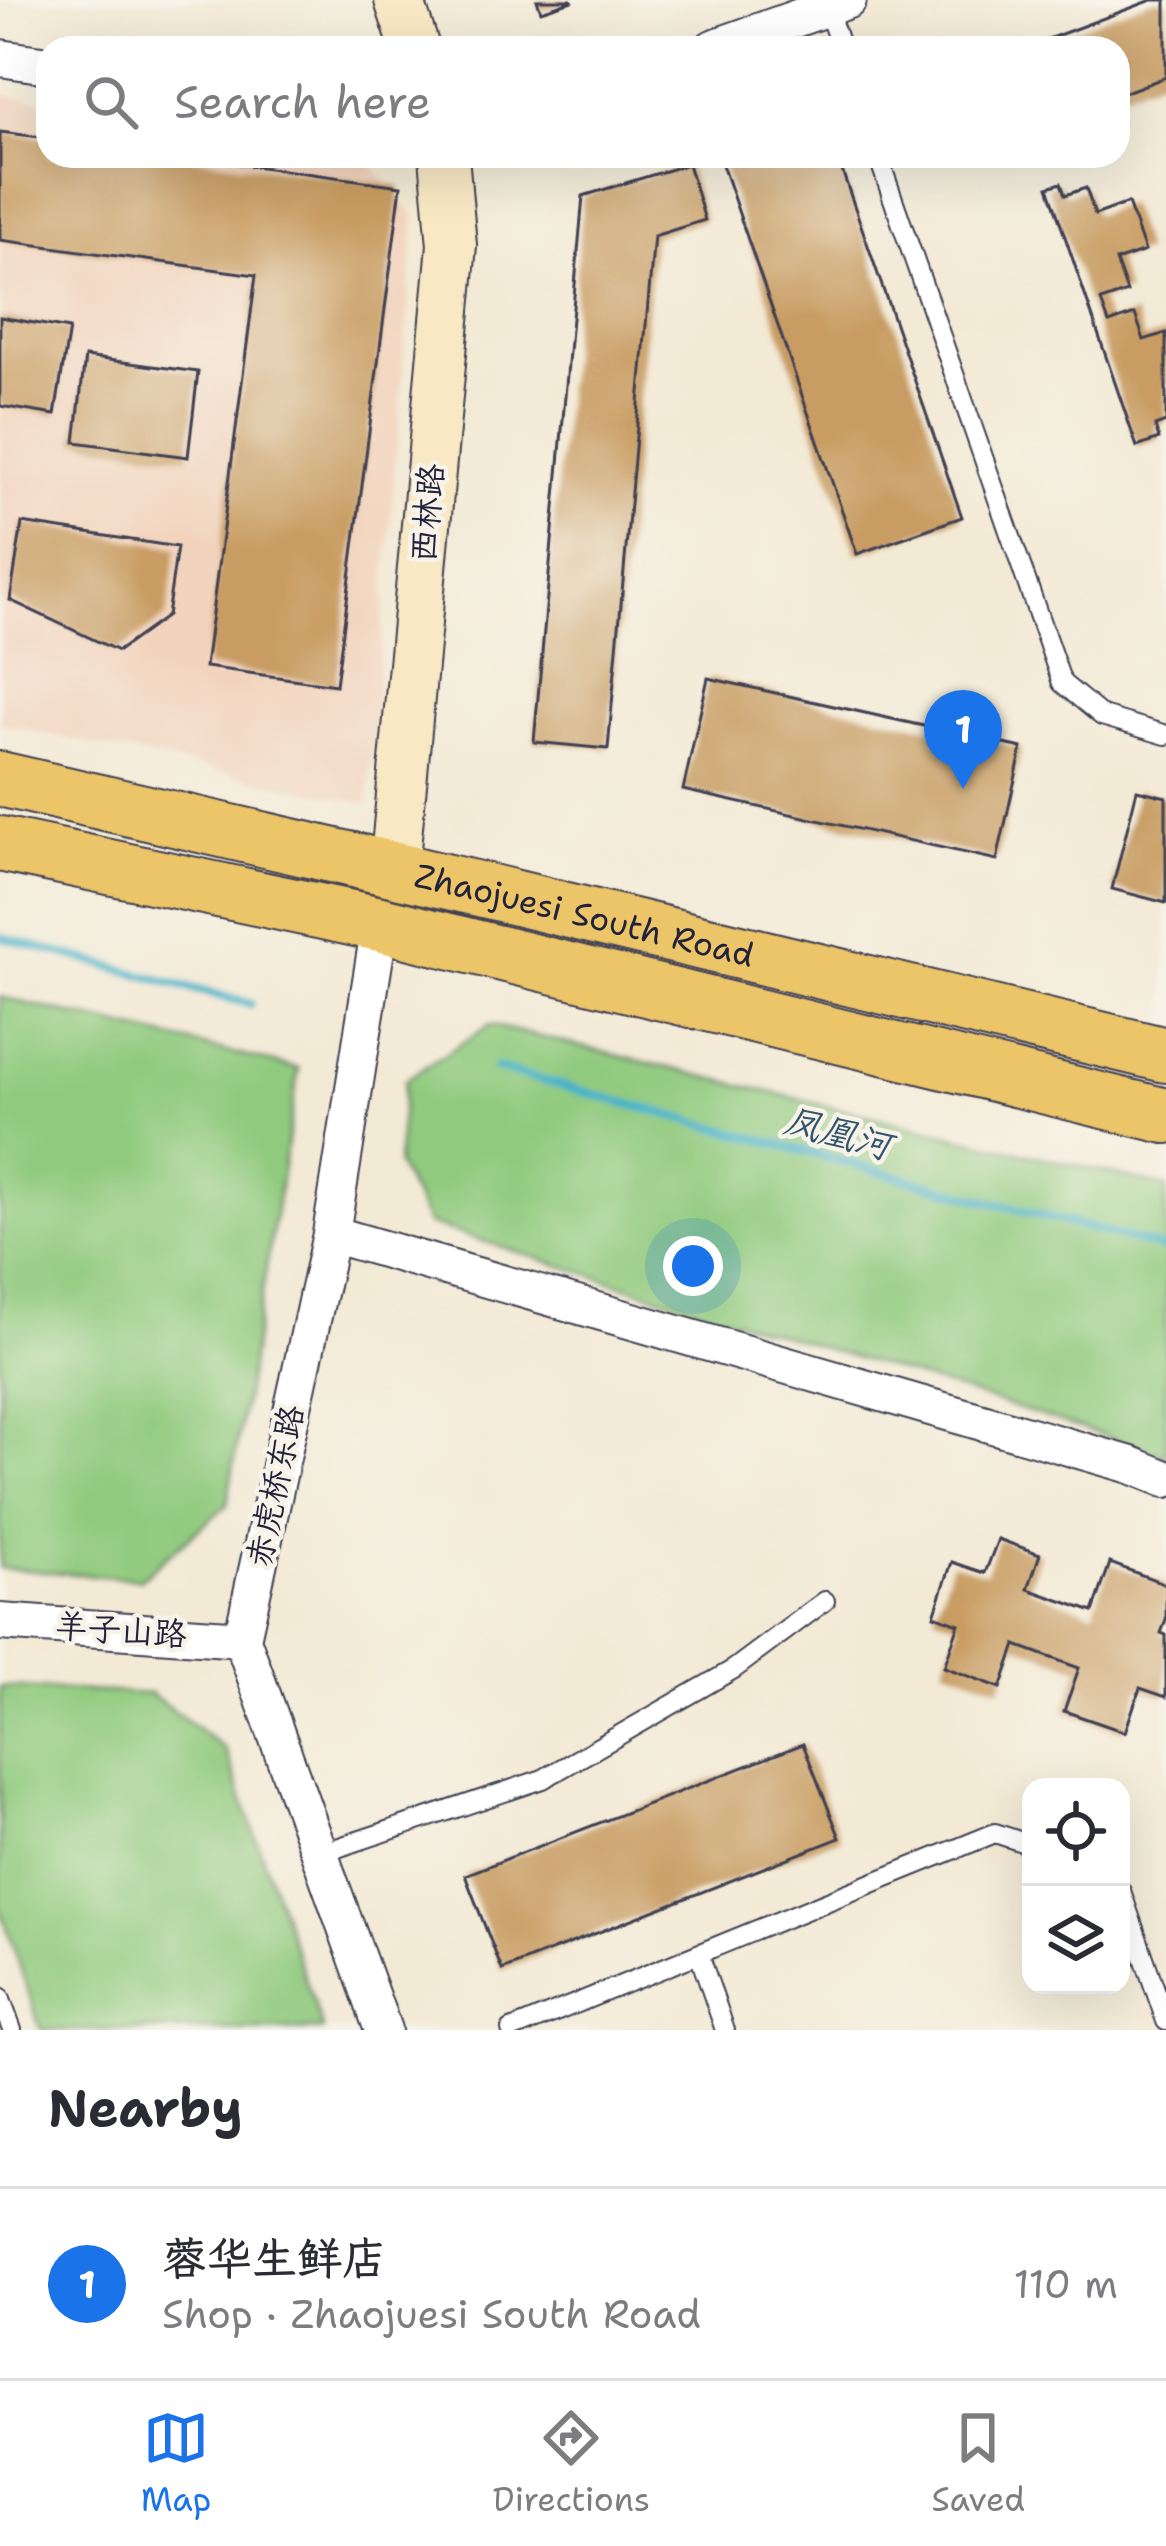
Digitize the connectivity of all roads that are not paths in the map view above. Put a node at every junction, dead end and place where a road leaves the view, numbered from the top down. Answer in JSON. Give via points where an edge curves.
{"nodes":[{"id":1,"x":399,"y":0,"type":"edge"},
{"id":2,"x":838,"y":4,"type":"edge"},
{"id":3,"x":411,"y":36,"type":"edge"},
{"id":4,"x":747,"y":36,"type":"edge"},
{"id":5,"x":840,"y":36,"type":"edge"},
{"id":6,"x":0,"y":58,"type":"edge"},
{"id":7,"x":36,"y":63,"type":"edge"},
{"id":8,"x":445,"y":168,"type":"edge"},
{"id":9,"x":882,"y":168,"type":"edge"},
{"id":10,"x":1166,"y":735,"type":"edge"},
{"id":11,"x":0,"y":779,"type":"edge"},
{"id":12,"x":0,"y":844,"type":"edge"},
{"id":13,"x":394,"y":870,"type":"junction"},
{"id":14,"x":380,"y":924,"type":"junction"},
{"id":15,"x":1166,"y":1055,"type":"edge"},
{"id":16,"x":1166,"y":1116,"type":"edge"},
{"id":17,"x":331,"y":1234,"type":"junction"},
{"id":18,"x":1166,"y":1480,"type":"edge"},
{"id":19,"x":825,"y":1601,"type":"dead end"},
{"id":20,"x":0,"y":1622,"type":"edge"},
{"id":21,"x":242,"y":1639,"type":"junction"},
{"id":22,"x":1022,"y":1842,"type":"edge"},
{"id":23,"x":319,"y":1854,"type":"junction"},
{"id":24,"x":1130,"y":1917,"type":"edge"},
{"id":25,"x":698,"y":1954,"type":"junction"},
{"id":26,"x":0,"y":1997,"type":"edge"},
{"id":27,"x":1166,"y":2021,"type":"edge"},
{"id":28,"x":12,"y":2030,"type":"edge"},
{"id":29,"x":383,"y":2030,"type":"edge"},
{"id":30,"x":511,"y":2030,"type":"edge"},
{"id":31,"x":725,"y":2030,"type":"edge"}],
"edges":[{"from":1,"to":3,"type":"street"},
{"from":2,"to":4,"type":"street"},
{"from":2,"to":5,"type":"lane"},
{"from":6,"to":7,"type":"street"},
{"from":8,"to":13,"type":"street","name":"西林路","via":[[452,245]]},
{"from":9,"to":10,"type":"lane","via":[[1062,683],[1102,716]]},
{"from":11,"to":13,"type":"main road","name":"Zhaojuesi South Road"},
{"from":12,"to":14,"type":"main road","name":"Zhaojuesi South Road"},
{"from":13,"to":15,"type":"main road","name":"Zhaojuesi South Road"},
{"from":14,"to":16,"type":"main road","name":"Zhaojuesi South Road"},
{"from":14,"to":17,"type":"street","name":"赤虎桥东路"},
{"from":17,"to":18,"type":"street"},
{"from":17,"to":21,"type":"street","name":"赤虎桥东路"},
{"from":19,"to":23,"type":"lane","via":[[734,1669],[543,1779]]},
{"from":20,"to":21,"type":"street","name":"羊子山路"},
{"from":21,"to":23,"type":"street"},
{"from":22,"to":25,"type":"lane","via":[[995,1833]]},
{"from":23,"to":29,"type":"street"},
{"from":24,"to":27,"type":"lane"},
{"from":25,"to":30,"type":"lane"},
{"from":25,"to":31,"type":"lane"},
{"from":26,"to":28,"type":"lane"}]}
